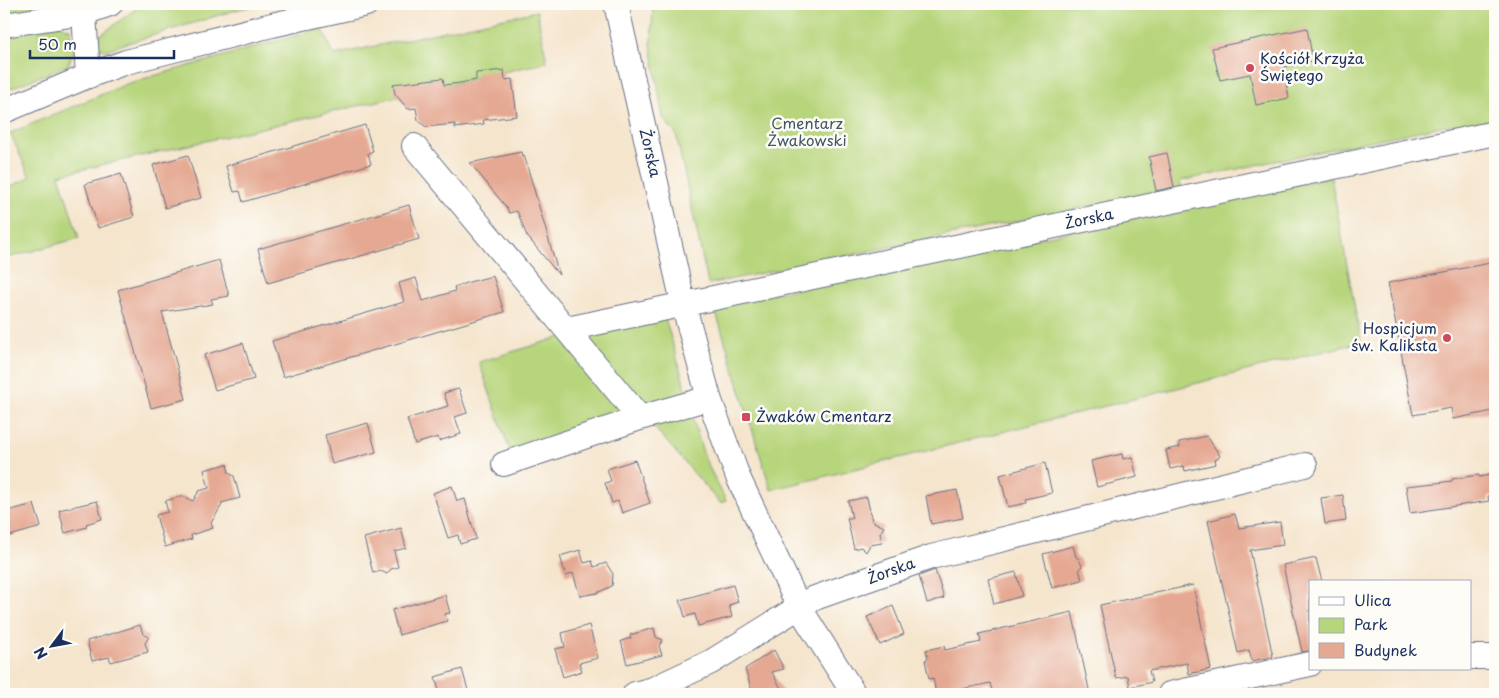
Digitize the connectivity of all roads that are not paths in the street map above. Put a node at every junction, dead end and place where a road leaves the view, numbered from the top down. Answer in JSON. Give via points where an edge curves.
{"nodes":[{"id":1,"x":110,"y":4,"type":"edge"},
{"id":2,"x":366,"y":4,"type":"edge"},
{"id":3,"x":616,"y":4,"type":"edge"},
{"id":4,"x":84,"y":13,"type":"junction"},
{"id":5,"x":4,"y":25,"type":"edge"},
{"id":6,"x":88,"y":76,"type":"junction"},
{"id":7,"x":4,"y":111,"type":"edge"},
{"id":8,"x":1495,"y":133,"type":"edge"},
{"id":9,"x":414,"y":146,"type":"dead end"},
{"id":10,"x":683,"y":303,"type":"junction"},
{"id":11,"x":566,"y":329,"type":"junction"},
{"id":12,"x":709,"y":398,"type":"junction"},
{"id":13,"x":640,"y":418,"type":"junction"},
{"id":14,"x":504,"y":464,"type":"dead end"},
{"id":15,"x":1305,"y":465,"type":"dead end"},
{"id":16,"x":800,"y":607,"type":"junction"},
{"id":17,"x":1472,"y":657,"type":"edge"},
{"id":18,"x":1495,"y":657,"type":"edge"},
{"id":19,"x":1309,"y":664,"type":"edge"},
{"id":20,"x":635,"y":694,"type":"edge"},
{"id":21,"x":854,"y":694,"type":"edge"},
{"id":22,"x":1170,"y":694,"type":"edge"}],
"edges":[{"from":1,"to":4,"type":"street"},
{"from":2,"to":6,"type":"street","via":[[135,60]]},
{"from":3,"to":10,"type":"street","name":"Żorska"},
{"from":4,"to":5,"type":"street"},
{"from":4,"to":6,"type":"street"},
{"from":6,"to":7,"type":"street"},
{"from":8,"to":10,"type":"street","name":"Żorska"},
{"from":9,"to":11,"type":"street"},
{"from":10,"to":11,"type":"street","name":"Żorska"},
{"from":10,"to":12,"type":"street","name":"Żorska"},
{"from":11,"to":13,"type":"street"},
{"from":12,"to":13,"type":"street"},
{"from":12,"to":16,"type":"street","name":"Żorska","via":[[738,477]]},
{"from":13,"to":14,"type":"street"},
{"from":15,"to":16,"type":"street","name":"Żorska","via":[[931,557],[812,599]]},
{"from":16,"to":20,"type":"street","via":[[710,662]]},
{"from":16,"to":21,"type":"street","name":"Żorska"},
{"from":17,"to":18,"type":"street"},
{"from":19,"to":22,"type":"street"}]}
